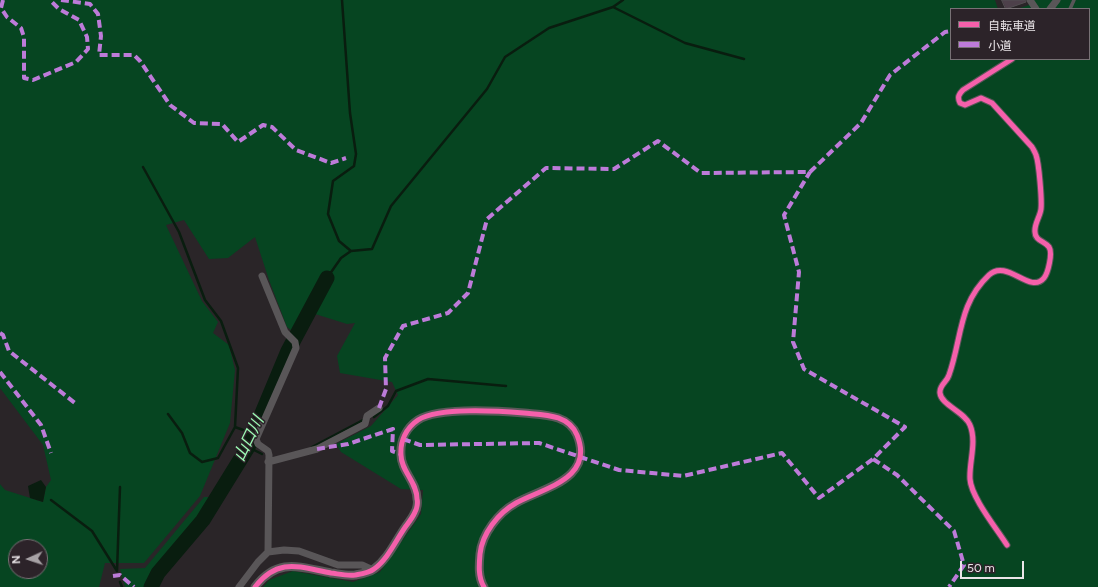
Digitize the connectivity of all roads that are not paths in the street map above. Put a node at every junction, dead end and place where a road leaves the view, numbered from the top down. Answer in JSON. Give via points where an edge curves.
{"nodes":[{"id":1,"x":1057,"y":0,"type":"edge"},
{"id":2,"x":1051,"y":8,"type":"edge"},
{"id":3,"x":1010,"y":60,"type":"edge"},
{"id":4,"x":262,"y":276,"type":"dead end"},
{"id":5,"x":379,"y":408,"type":"dead end"},
{"id":6,"x":268,"y":462,"type":"junction"},
{"id":7,"x":1007,"y":545,"type":"dead end"},
{"id":8,"x":268,"y":552,"type":"junction"},
{"id":9,"x":373,"y":570,"type":"junction"},
{"id":10,"x":239,"y":587,"type":"edge"},
{"id":11,"x":255,"y":587,"type":"edge"},
{"id":12,"x":484,"y":587,"type":"edge"}],
"edges":[{"from":1,"to":2,"type":"street"},
{"from":3,"to":7,"type":"street","via":[[963,90],[958,99],[965,105],[981,98],[992,103],[1032,147],[1036,155],[1041,197],[1041,211],[1034,233],[1051,251],[1049,265],[1039,283],[1032,283],[1006,271],[997,271],[990,274],[978,288],[966,307],[949,377],[941,387],[940,394],[942,400],[963,415],[970,424],[973,438],[970,480],[973,492]]},
{"from":4,"to":6,"type":"street","via":[[285,332],[295,342],[296,348],[256,440],[268,451]]},
{"from":5,"to":6,"type":"street","via":[[367,416],[365,424],[317,449]]},
{"from":6,"to":8,"type":"street"},
{"from":8,"to":9,"type":"street","via":[[299,551],[338,565],[362,565]]},
{"from":8,"to":10,"type":"street"},
{"from":9,"to":11,"type":"street","via":[[349,576],[286,566],[273,570]]},
{"from":9,"to":12,"type":"street","via":[[416,512],[417,498],[414,486],[403,466],[401,454],[403,439],[409,427],[419,419],[434,414],[460,411],[500,411],[550,415],[565,420],[577,435],[580,458],[577,467],[559,483],[515,503],[498,516],[489,529],[480,551],[479,572]]}]}
